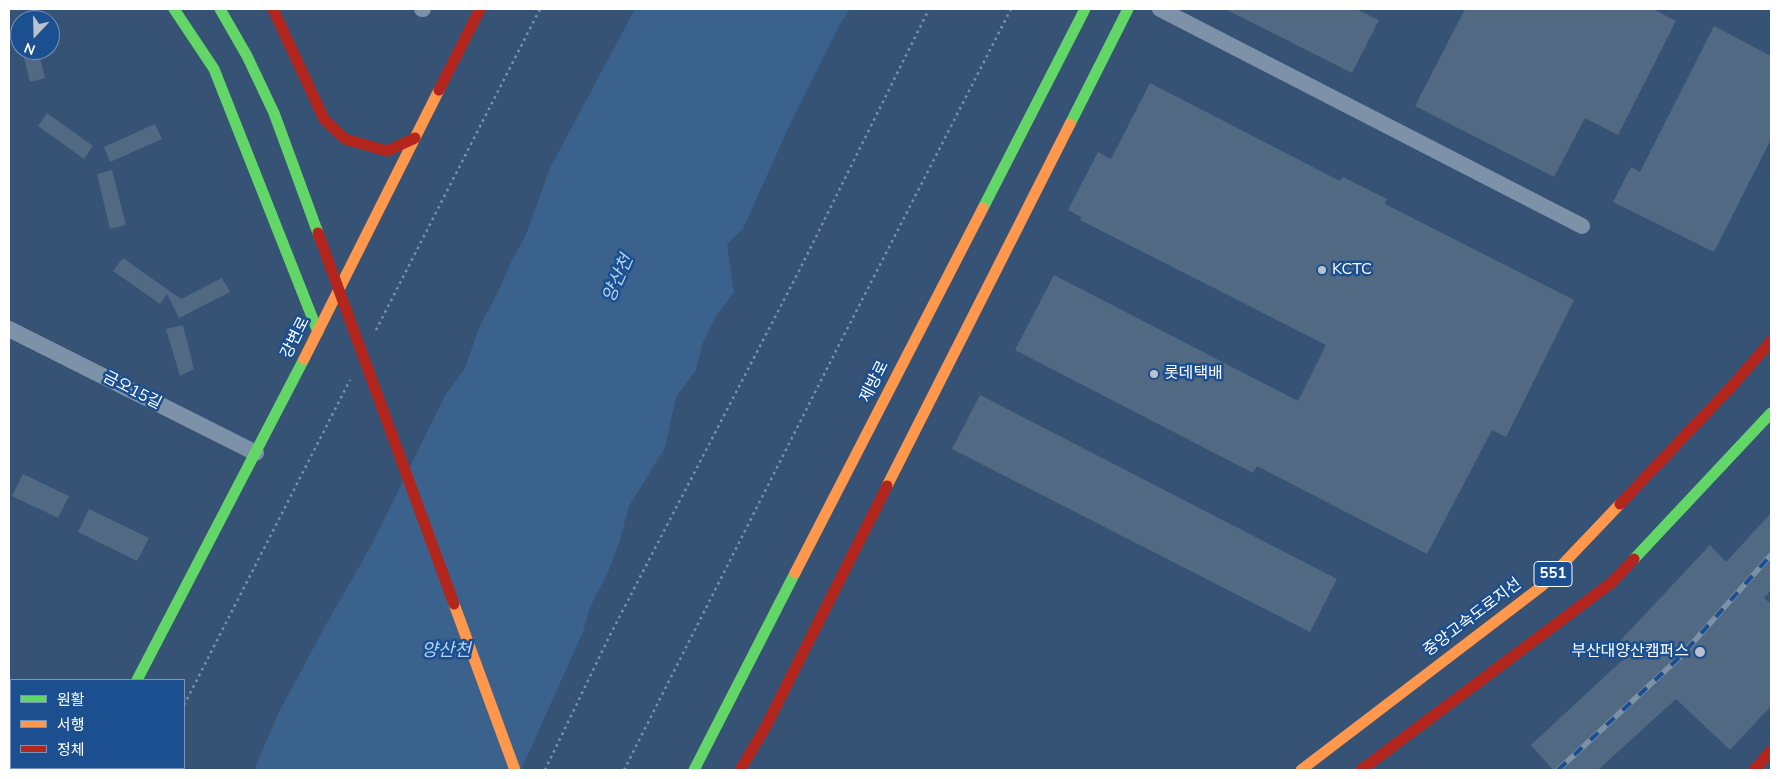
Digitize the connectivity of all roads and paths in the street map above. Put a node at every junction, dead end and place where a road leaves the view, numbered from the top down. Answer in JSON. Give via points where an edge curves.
{"nodes":[{"id":1,"x":174,"y":9,"type":"edge"},
{"id":2,"x":220,"y":9,"type":"edge"},
{"id":3,"x":273,"y":9,"type":"edge"},
{"id":4,"x":480,"y":9,"type":"edge"},
{"id":5,"x":929,"y":9,"type":"edge"},
{"id":6,"x":1011,"y":9,"type":"edge"},
{"id":7,"x":1085,"y":9,"type":"edge"},
{"id":8,"x":1128,"y":9,"type":"edge"},
{"id":9,"x":1160,"y":9,"type":"edge"},
{"id":10,"x":415,"y":138,"type":"junction"},
{"id":11,"x":1582,"y":226,"type":"dead end"},
{"id":12,"x":9,"y":329,"type":"edge"},
{"id":13,"x":318,"y":332,"type":"junction"},
{"id":14,"x":1771,"y":341,"type":"edge"},
{"id":15,"x":1771,"y":413,"type":"edge"},
{"id":16,"x":256,"y":453,"type":"junction"},
{"id":17,"x":138,"y":679,"type":"edge"},
{"id":18,"x":1771,"y":751,"type":"edge"},
{"id":19,"x":516,"y":770,"type":"edge"},
{"id":20,"x":545,"y":770,"type":"edge"},
{"id":21,"x":624,"y":770,"type":"edge"},
{"id":22,"x":694,"y":770,"type":"edge"},
{"id":23,"x":740,"y":770,"type":"edge"},
{"id":24,"x":1301,"y":770,"type":"edge"},
{"id":25,"x":1361,"y":770,"type":"edge"},
{"id":26,"x":1754,"y":770,"type":"edge"}],
"edges":[{"from":1,"to":13,"type":"main road","via":[[214,69]]},
{"from":2,"to":19,"type":"main road","bridge":true,"via":[[274,113]]},
{"from":3,"to":10,"type":"main road","via":[[324,119],[345,139],[387,151]]},
{"from":4,"to":10,"type":"main road","name":"강변로"},
{"from":5,"to":20,"type":"path","via":[[609,637]]},
{"from":6,"to":21,"type":"path"},
{"from":7,"to":22,"type":"main road","name":"제방로"},
{"from":8,"to":23,"type":"main road","via":[[765,728]]},
{"from":9,"to":11,"type":"street"},
{"from":10,"to":13,"type":"main road","name":"강변로"},
{"from":12,"to":16,"type":"street","name":"금오15길"},
{"from":13,"to":16,"type":"main road","name":"강변로"},
{"from":14,"to":24,"type":"main road","name":"중앙고속도로지선","number":"551","via":[[1542,586]]},
{"from":15,"to":25,"type":"main road","number":"551","via":[[1610,584]]},
{"from":16,"to":17,"type":"main road","name":"강변로"},
{"from":18,"to":26,"type":"main road"}]}
